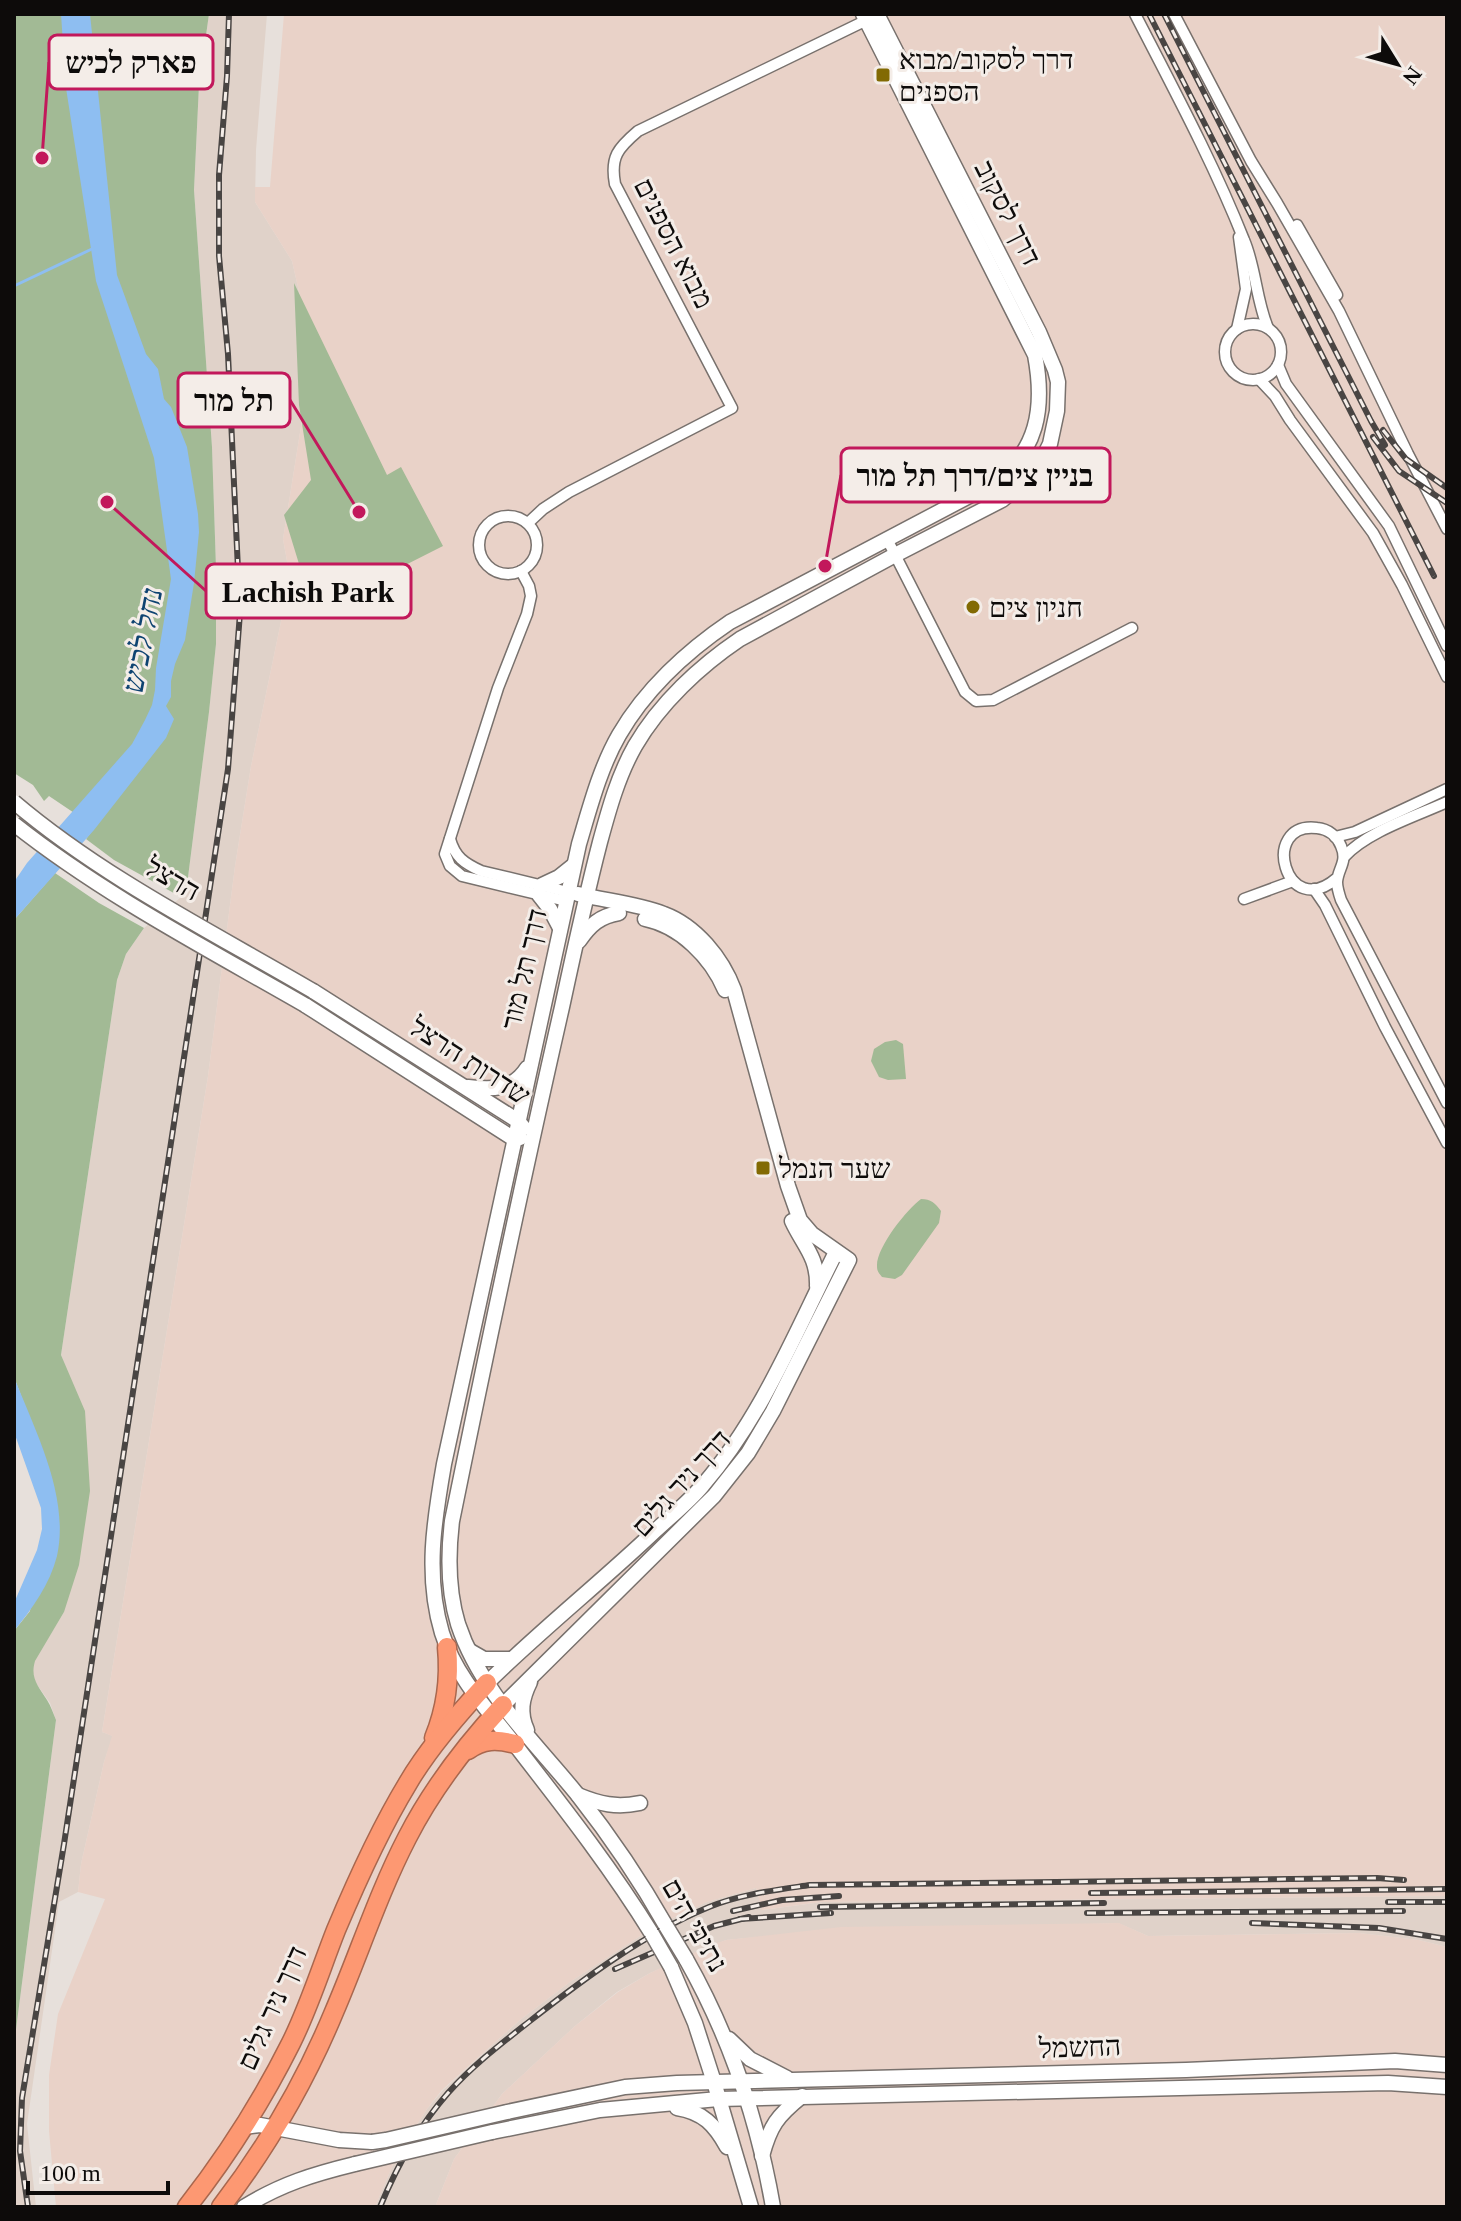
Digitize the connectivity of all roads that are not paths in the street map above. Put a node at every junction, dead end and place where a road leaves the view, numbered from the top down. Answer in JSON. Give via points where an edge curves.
{"nodes":[{"id":1,"x":1135,"y":14,"type":"edge"},
{"id":2,"x":1174,"y":14,"type":"edge"},
{"id":3,"x":1180,"y":14,"type":"edge"},
{"id":4,"x":871,"y":16,"type":"edge"},
{"id":5,"x":1238,"y":223,"type":"junction"},
{"id":6,"x":1268,"y":328,"type":"junction"},
{"id":7,"x":1237,"y":329,"type":"junction"},
{"id":8,"x":1278,"y":365,"type":"junction"},
{"id":9,"x":1259,"y":379,"type":"junction"},
{"id":10,"x":1033,"y":437,"type":"joint"},
{"id":11,"x":1050,"y":444,"type":"joint"},
{"id":12,"x":1447,"y":518,"type":"edge"},
{"id":13,"x":528,"y":523,"type":"junction"},
{"id":14,"x":1447,"y":529,"type":"edge"},
{"id":15,"x":887,"y":539,"type":"junction"},
{"id":16,"x":895,"y":555,"type":"junction"},
{"id":17,"x":521,"y":571,"type":"junction"},
{"id":18,"x":1132,"y":628,"type":"dead end"},
{"id":19,"x":1447,"y":646,"type":"edge"},
{"id":20,"x":1447,"y":677,"type":"edge"},
{"id":21,"x":1447,"y":789,"type":"edge"},
{"id":22,"x":14,"y":802,"type":"edge"},
{"id":23,"x":1447,"y":802,"type":"edge"},
{"id":24,"x":14,"y":824,"type":"edge"},
{"id":25,"x":1335,"y":837,"type":"junction"},
{"id":26,"x":1344,"y":857,"type":"junction"},
{"id":27,"x":595,"y":860,"type":"junction"},
{"id":28,"x":574,"y":864,"type":"junction"},
{"id":29,"x":1337,"y":878,"type":"junction"},
{"id":30,"x":1293,"y":881,"type":"junction"},
{"id":31,"x":1314,"y":889,"type":"junction"},
{"id":32,"x":540,"y":890,"type":"junction"},
{"id":33,"x":567,"y":896,"type":"junction"},
{"id":34,"x":1244,"y":899,"type":"dead end"},
{"id":35,"x":585,"y":900,"type":"junction"},
{"id":36,"x":620,"y":908,"type":"junction"},
{"id":37,"x":560,"y":928,"type":"junction"},
{"id":38,"x":575,"y":948,"type":"junction"},
{"id":39,"x":313,"y":991,"type":"joint"},
{"id":40,"x":305,"y":1005,"type":"joint"},
{"id":41,"x":531,"y":1060,"type":"junction"},
{"id":42,"x":463,"y":1086,"type":"junction"},
{"id":43,"x":1447,"y":1103,"type":"edge"},
{"id":44,"x":518,"y":1121,"type":"junction"},
{"id":45,"x":533,"y":1136,"type":"junction"},
{"id":46,"x":514,"y":1139,"type":"junction"},
{"id":47,"x":1447,"y":1143,"type":"edge"},
{"id":48,"x":804,"y":1241,"type":"junction"},
{"id":49,"x":840,"y":1261,"type":"junction"},
{"id":50,"x":817,"y":1290,"type":"junction"},
{"id":51,"x":447,"y":1647,"type":"junction"},
{"id":52,"x":469,"y":1650,"type":"junction"},
{"id":53,"x":511,"y":1659,"type":"junction"},
{"id":54,"x":533,"y":1675,"type":"junction"},
{"id":55,"x":481,"y":1689,"type":"junction"},
{"id":56,"x":497,"y":1711,"type":"junction"},
{"id":57,"x":524,"y":1743,"type":"junction"},
{"id":58,"x":428,"y":1753,"type":"junction"},
{"id":59,"x":458,"y":1760,"type":"junction"},
{"id":60,"x":577,"y":1795,"type":"junction"},
{"id":61,"x":640,"y":1803,"type":"dead end"},
{"id":62,"x":723,"y":2031,"type":"junction"},
{"id":63,"x":1447,"y":2065,"type":"edge"},
{"id":64,"x":791,"y":2080,"type":"junction"},
{"id":65,"x":740,"y":2081,"type":"junction"},
{"id":66,"x":714,"y":2082,"type":"junction"},
{"id":67,"x":1447,"y":2087,"type":"edge"},
{"id":68,"x":802,"y":2096,"type":"junction"},
{"id":69,"x":745,"y":2098,"type":"junction"},
{"id":70,"x":718,"y":2099,"type":"junction"},
{"id":71,"x":653,"y":2104,"type":"junction"},
{"id":72,"x":244,"y":2127,"type":"junction"},
{"id":73,"x":277,"y":2128,"type":"junction"},
{"id":74,"x":762,"y":2157,"type":"junction"},
{"id":75,"x":742,"y":2177,"type":"junction"},
{"id":76,"x":187,"y":2207,"type":"edge"},
{"id":77,"x":221,"y":2207,"type":"edge"},
{"id":78,"x":244,"y":2207,"type":"edge"},
{"id":79,"x":751,"y":2207,"type":"edge"},
{"id":80,"x":773,"y":2207,"type":"edge"}],
"edges":[{"from":1,"to":5,"type":"street"},
{"from":2,"to":14,"type":"street","via":[[1234,131],[1339,311]]},
{"from":3,"to":12,"type":"street","via":[[1240,132],[1320,263]]},
{"from":4,"to":10,"type":"street","name":"דרך לסקוב","via":[[1035,355],[1039,395]]},
{"from":4,"to":11,"type":"street","name":"דרך לסקוב","via":[[1055,370],[1057,411]]},
{"from":4,"to":13,"type":"street","name":"מבוא הספנים","via":[[638,131],[617,152],[615,184],[732,408],[569,492]]},
{"from":5,"to":6,"type":"street"},
{"from":5,"to":7,"type":"street","via":[[1246,289]]},
{"from":6,"to":7,"type":"street","via":[[1253,324]]},
{"from":6,"to":8,"type":"street","via":[[1280,343]]},
{"from":7,"to":9,"type":"street","via":[[1226,344],[1227,362],[1239,376]]},
{"from":8,"to":9,"type":"street"},
{"from":8,"to":19,"type":"street","via":[[1286,384],[1389,526]]},
{"from":9,"to":20,"type":"street","via":[[1373,533]]},
{"from":10,"to":15,"type":"street","name":"דרך תל מור","via":[[1018,461],[992,484]]},
{"from":11,"to":16,"type":"street","name":"דרך תל מור","via":[[1033,473],[1002,500]]},
{"from":13,"to":17,"type":"street","via":[[537,549]]},
{"from":13,"to":17,"type":"street","via":[[513,516],[496,518],[479,542],[481,558],[494,571]]},
{"from":15,"to":16,"type":"street"},
{"from":15,"to":28,"type":"street","name":"דרך תל מור","via":[[730,622],[671,671],[619,735],[592,799]]},
{"from":16,"to":18,"type":"street","via":[[965,692],[976,701],[993,700]]},
{"from":16,"to":27,"type":"street","name":"דרך תל מור","via":[[740,639],[684,684],[628,760]]},
{"from":17,"to":32,"type":"street","via":[[531,596],[527,614],[449,837],[457,857],[468,865]]},
{"from":21,"to":25,"type":"street"},
{"from":22,"to":39,"type":"street","name":"הרצל","bridge":true,"via":[[73,848]]},
{"from":23,"to":26,"type":"street","via":[[1361,841]]},
{"from":24,"to":40,"type":"street","name":"הרצל","bridge":true,"via":[[110,892]]},
{"from":25,"to":26,"type":"street"},
{"from":25,"to":30,"type":"street","via":[[1318,828],[1294,835],[1283,859]]},
{"from":26,"to":29,"type":"street"},
{"from":27,"to":35,"type":"street","name":"דרך תל מור"},
{"from":27,"to":36,"type":"street","via":[[600,883]]},
{"from":28,"to":32,"type":"street"},
{"from":28,"to":33,"type":"street","name":"דרך תל מור"},
{"from":29,"to":31,"type":"street"},
{"from":29,"to":43,"type":"street","via":[[1344,907]]},
{"from":30,"to":31,"type":"street"},
{"from":30,"to":34,"type":"street"},
{"from":31,"to":47,"type":"street"},
{"from":32,"to":33,"type":"street"},
{"from":32,"to":37,"type":"street"},
{"from":33,"to":35,"type":"street"},
{"from":33,"to":37,"type":"street","name":"דרך תל מור"},
{"from":35,"to":36,"type":"street"},
{"from":35,"to":38,"type":"street","name":"דרך תל מור"},
{"from":36,"to":38,"type":"street","via":[[594,922]]},
{"from":36,"to":48,"type":"street","via":[[678,933],[722,983],[786,1204]]},
{"from":36,"to":49,"type":"street","via":[[666,914],[708,946],[723,966],[800,1220]]},
{"from":37,"to":41,"type":"street","name":"דרך תל מור"},
{"from":38,"to":45,"type":"street","name":"דרך תל מור"},
{"from":39,"to":42,"type":"street","name":"שדרות הרצל"},
{"from":40,"to":46,"type":"street","name":"שדרות הרצל"},
{"from":41,"to":42,"type":"street","via":[[513,1084]]},
{"from":41,"to":44,"type":"street","name":"דרך תל מור"},
{"from":42,"to":44,"type":"street","name":"שדרות הרצל"},
{"from":44,"to":45,"type":"street","name":"שדרות הרצל"},
{"from":44,"to":46,"type":"street","name":"דרך תל מור"},
{"from":45,"to":46,"type":"street","name":"שדרות הרצל"},
{"from":45,"to":52,"type":"street","name":"דרך תל מור","via":[[451,1533],[454,1604]]},
{"from":46,"to":51,"type":"street","name":"דרך תל מור","via":[[433,1526],[433,1581]]},
{"from":48,"to":49,"type":"street"},
{"from":48,"to":50,"type":"street","via":[[816,1265]]},
{"from":49,"to":50,"type":"street","name":"דרך ניר גלים"},
{"from":49,"to":54,"type":"street","name":"דרך ניר גלים","via":[[773,1411],[739,1464],[714,1496]]},
{"from":50,"to":53,"type":"street","name":"דרך ניר גלים","via":[[758,1408],[702,1487]]},
{"from":51,"to":55,"type":"street","name":"דרך תל מור"},
{"from":51,"to":58,"type":"highway","via":[[446,1698]]},
{"from":52,"to":53,"type":"street","via":[[484,1659]]},
{"from":52,"to":55,"type":"street","name":"דרך תל מור"},
{"from":53,"to":55,"type":"street","name":"דרך ניר גלים"},
{"from":54,"to":56,"type":"street","name":"דרך ניר גלים"},
{"from":54,"to":57,"type":"street","via":[[521,1706]]},
{"from":55,"to":56,"type":"street","name":"דרך תל מור"},
{"from":55,"to":58,"type":"highway","name":"דרך ניר גלים"},
{"from":56,"to":57,"type":"street","name":"נתיבי הים"},
{"from":56,"to":59,"type":"highway"},
{"from":57,"to":59,"type":"highway","via":[[492,1739],[477,1743]]},
{"from":57,"to":60,"type":"street","name":"נתיבי הים"},
{"from":57,"to":66,"type":"street","name":"נתיבי הים","bridge":true,"via":[[671,1967]]},
{"from":58,"to":72,"type":"highway","name":"דרך ניר גלים","via":[[372,1850],[312,1998]]},
{"from":59,"to":73,"type":"highway","via":[[406,1840],[335,2011]]},
{"from":60,"to":61,"type":"street","via":[[608,1805]]},
{"from":60,"to":62,"type":"street","name":"נתיבי הים","bridge":true,"via":[[624,1858]]},
{"from":62,"to":64,"type":"street","via":[[750,2059]]},
{"from":62,"to":65,"type":"street","name":"נתיבי הים"},
{"from":63,"to":64,"type":"street","name":"החשמל","via":[[1381,2061]]},
{"from":64,"to":65,"type":"street","name":"החשמל"},
{"from":65,"to":66,"type":"street","name":"החשמל"},
{"from":65,"to":69,"type":"street","name":"נתיבי הים"},
{"from":66,"to":70,"type":"street","name":"נתיבי הים"},
{"from":66,"to":73,"type":"street","name":"החשמל","bridge":true,"via":[[625,2087],[372,2142]]},
{"from":67,"to":68,"type":"street","name":"החשמל","via":[[1388,2083]]},
{"from":68,"to":69,"type":"street","name":"החשמל"},
{"from":68,"to":74,"type":"street","via":[[775,2121]]},
{"from":69,"to":70,"type":"street","name":"החשמל"},
{"from":69,"to":74,"type":"street","name":"נתיבי הים"},
{"from":70,"to":71,"type":"street","name":"החשמל"},
{"from":70,"to":75,"type":"street","name":"נתיבי הים"},
{"from":71,"to":75,"type":"street","via":[[690,2110],[711,2122]]},
{"from":71,"to":78,"type":"street","bridge":true,"via":[[600,2110],[355,2164],[277,2187]]},
{"from":72,"to":73,"type":"street","name":"החשמל"},
{"from":72,"to":76,"type":"highway","name":"דרך ניר גלים"},
{"from":73,"to":77,"type":"highway"},
{"from":74,"to":80,"type":"street","name":"נתיבי הים"},
{"from":75,"to":79,"type":"street","name":"נתיבי הים"}]}
